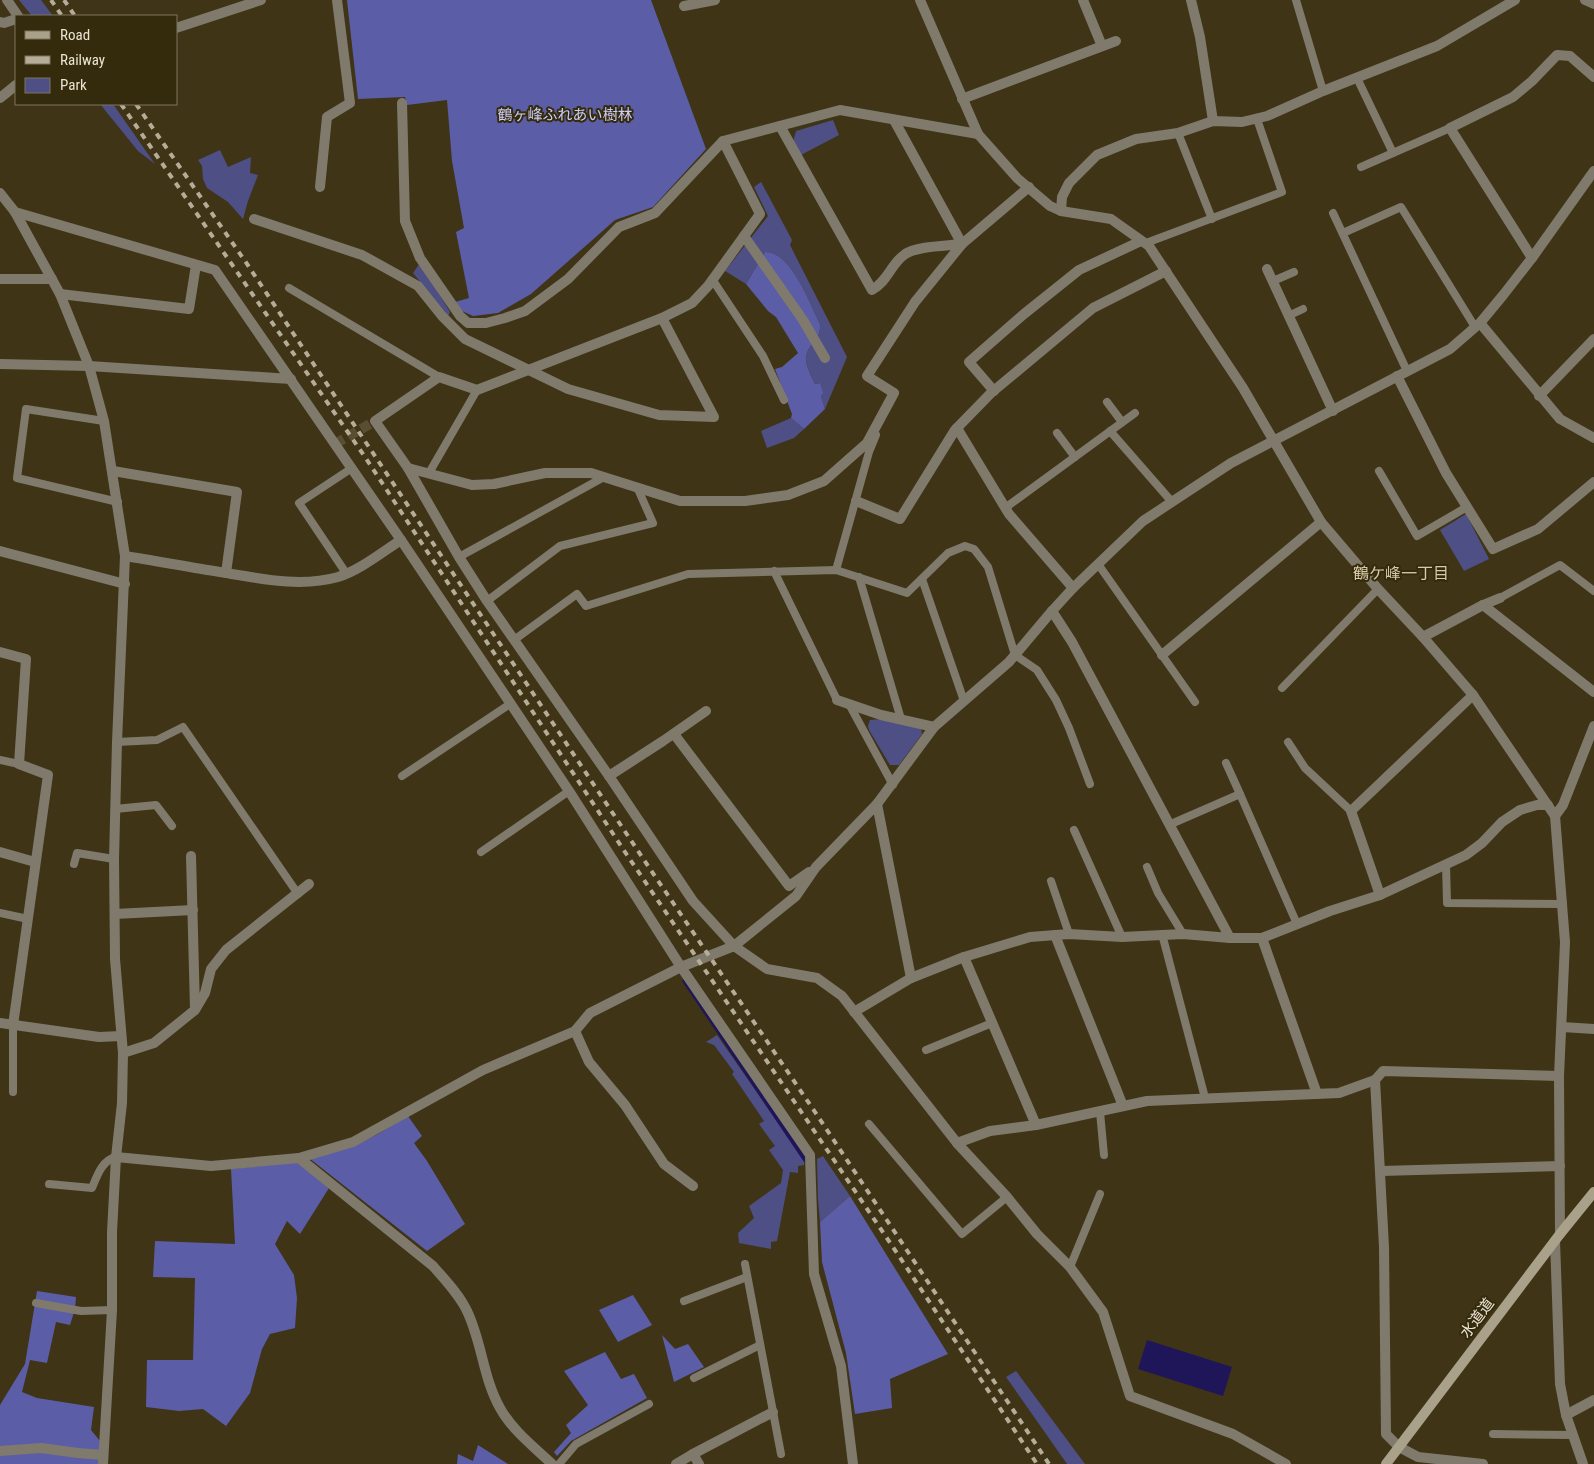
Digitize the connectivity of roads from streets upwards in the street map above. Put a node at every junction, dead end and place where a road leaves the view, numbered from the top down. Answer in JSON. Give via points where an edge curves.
{"nodes":[{"id":1,"x":7,"y":0,"type":"edge"},
{"id":2,"x":261,"y":0,"type":"edge"},
{"id":3,"x":337,"y":0,"type":"edge"},
{"id":4,"x":715,"y":0,"type":"edge"},
{"id":5,"x":920,"y":0,"type":"edge"},
{"id":6,"x":1083,"y":0,"type":"edge"},
{"id":7,"x":1191,"y":0,"type":"edge"},
{"id":8,"x":1515,"y":0,"type":"edge"},
{"id":9,"x":1584,"y":0,"type":"edge"},
{"id":10,"x":1594,"y":4,"type":"edge"},
{"id":11,"x":684,"y":6,"type":"dead end"},
{"id":12,"x":16,"y":15,"type":"edge"},
{"id":13,"x":15,"y":18,"type":"edge"},
{"id":14,"x":0,"y":22,"type":"edge"},
{"id":15,"x":178,"y":27,"type":"edge"},
{"id":16,"x":1116,"y":41,"type":"dead end"},
{"id":17,"x":1102,"y":46,"type":"junction"},
{"id":18,"x":1594,"y":76,"type":"edge"},
{"id":19,"x":15,"y":86,"type":"edge"},
{"id":20,"x":0,"y":98,"type":"edge"},
{"id":21,"x":962,"y":99,"type":"junction"},
{"id":22,"x":402,"y":103,"type":"dead end"},
{"id":23,"x":894,"y":120,"type":"junction"},
{"id":24,"x":1213,"y":121,"type":"junction"},
{"id":25,"x":780,"y":126,"type":"junction"},
{"id":26,"x":978,"y":134,"type":"junction"},
{"id":27,"x":723,"y":141,"type":"junction"},
{"id":28,"x":1594,"y":171,"type":"edge"},
{"id":29,"x":320,"y":187,"type":"dead end"},
{"id":30,"x":1029,"y":187,"type":"junction"},
{"id":31,"x":0,"y":193,"type":"edge"},
{"id":32,"x":1061,"y":211,"type":"junction"},
{"id":33,"x":15,"y":212,"type":"junction"},
{"id":34,"x":254,"y":219,"type":"dead end"},
{"id":35,"x":744,"y":236,"type":"junction"},
{"id":36,"x":1143,"y":242,"type":"junction"},
{"id":37,"x":962,"y":244,"type":"junction"},
{"id":38,"x":1532,"y":258,"type":"junction"},
{"id":39,"x":196,"y":265,"type":"junction"},
{"id":40,"x":1267,"y":269,"type":"dead end"},
{"id":41,"x":1166,"y":271,"type":"junction"},
{"id":42,"x":52,"y":278,"type":"junction"},
{"id":43,"x":0,"y":279,"type":"edge"},
{"id":44,"x":60,"y":294,"type":"junction"},
{"id":45,"x":460,"y":316,"type":"junction"},
{"id":46,"x":662,"y":318,"type":"junction"},
{"id":47,"x":451,"y":325,"type":"junction"},
{"id":48,"x":1477,"y":325,"type":"junction"},
{"id":49,"x":1594,"y":339,"type":"edge"},
{"id":50,"x":825,"y":358,"type":"dead end"},
{"id":51,"x":0,"y":364,"type":"edge"},
{"id":52,"x":89,"y":366,"type":"junction"},
{"id":53,"x":528,"y":370,"type":"junction"},
{"id":54,"x":1397,"y":376,"type":"junction"},
{"id":55,"x":291,"y":379,"type":"junction"},
{"id":56,"x":994,"y":391,"type":"junction"},
{"id":57,"x":1539,"y":396,"type":"junction"},
{"id":58,"x":1333,"y":411,"type":"junction"},
{"id":59,"x":957,"y":428,"type":"junction"},
{"id":60,"x":1594,"y":438,"type":"edge"},
{"id":61,"x":1273,"y":442,"type":"junction"},
{"id":62,"x":408,"y":468,"type":"junction"},
{"id":63,"x":113,"y":472,"type":"junction"},
{"id":64,"x":1594,"y":482,"type":"edge"},
{"id":65,"x":856,"y":501,"type":"road end"},
{"id":66,"x":1321,"y":522,"type":"junction"},
{"id":67,"x":401,"y":540,"type":"junction"},
{"id":68,"x":0,"y":551,"type":"edge"},
{"id":69,"x":125,"y":556,"type":"junction"},
{"id":70,"x":226,"y":573,"type":"junction"},
{"id":71,"x":125,"y":584,"type":"junction"},
{"id":72,"x":1073,"y":588,"type":"junction"},
{"id":73,"x":1500,"y":598,"type":"road end"},
{"id":74,"x":1483,"y":604,"type":"junction"},
{"id":75,"x":1052,"y":611,"type":"junction"},
{"id":76,"x":1423,"y":637,"type":"junction"},
{"id":77,"x":0,"y":652,"type":"edge"},
{"id":78,"x":1162,"y":655,"type":"road end"},
{"id":79,"x":1594,"y":692,"type":"edge"},
{"id":80,"x":1472,"y":695,"type":"junction"},
{"id":81,"x":837,"y":700,"type":"road end"},
{"id":82,"x":706,"y":711,"type":"dead end"},
{"id":83,"x":934,"y":727,"type":"junction"},
{"id":84,"x":1594,"y":727,"type":"edge"},
{"id":85,"x":674,"y":734,"type":"junction"},
{"id":86,"x":609,"y":776,"type":"junction"},
{"id":87,"x":877,"y":804,"type":"junction"},
{"id":88,"x":1548,"y":805,"type":"junction"},
{"id":89,"x":1555,"y":816,"type":"junction"},
{"id":90,"x":0,"y":852,"type":"edge"},
{"id":91,"x":191,"y":856,"type":"dead end"},
{"id":92,"x":35,"y":862,"type":"junction"},
{"id":93,"x":816,"y":867,"type":"junction"},
{"id":94,"x":309,"y":884,"type":"dead end"},
{"id":95,"x":1380,"y":894,"type":"junction"},
{"id":96,"x":193,"y":910,"type":"junction"},
{"id":97,"x":114,"y":914,"type":"junction"},
{"id":98,"x":1055,"y":935,"type":"junction"},
{"id":99,"x":1230,"y":938,"type":"junction"},
{"id":100,"x":1262,"y":938,"type":"junction"},
{"id":101,"x":734,"y":946,"type":"junction"},
{"id":102,"x":964,"y":957,"type":"junction"},
{"id":103,"x":681,"y":968,"type":"junction"},
{"id":104,"x":911,"y":978,"type":"junction"},
{"id":105,"x":195,"y":1010,"type":"junction"},
{"id":106,"x":854,"y":1012,"type":"junction"},
{"id":107,"x":0,"y":1024,"type":"edge"},
{"id":108,"x":13,"y":1025,"type":"junction"},
{"id":109,"x":1562,"y":1027,"type":"junction"},
{"id":110,"x":1594,"y":1029,"type":"edge"},
{"id":111,"x":575,"y":1031,"type":"junction"},
{"id":112,"x":121,"y":1036,"type":"junction"},
{"id":113,"x":123,"y":1053,"type":"junction"},
{"id":114,"x":1559,"y":1076,"type":"junction"},
{"id":115,"x":1375,"y":1080,"type":"junction"},
{"id":116,"x":1317,"y":1094,"type":"junction"},
{"id":117,"x":1124,"y":1106,"type":"junction"},
{"id":118,"x":1036,"y":1125,"type":"junction"},
{"id":119,"x":957,"y":1143,"type":"junction"},
{"id":120,"x":116,"y":1157,"type":"junction"},
{"id":121,"x":300,"y":1158,"type":"junction"},
{"id":122,"x":1560,"y":1166,"type":"junction"},
{"id":123,"x":1381,"y":1171,"type":"junction"},
{"id":124,"x":693,"y":1186,"type":"dead end"},
{"id":125,"x":1594,"y":1192,"type":"edge"},
{"id":126,"x":1558,"y":1237,"type":"junction"},
{"id":127,"x":1594,"y":1400,"type":"edge"},
{"id":128,"x":773,"y":1412,"type":"road end"},
{"id":129,"x":1566,"y":1415,"type":"junction"},
{"id":130,"x":1399,"y":1447,"type":"junction"},
{"id":131,"x":0,"y":1451,"type":"edge"},
{"id":132,"x":693,"y":1454,"type":"junction"},
{"id":133,"x":103,"y":1459,"type":"edge"},
{"id":134,"x":552,"y":1464,"type":"edge"},
{"id":135,"x":676,"y":1464,"type":"edge"},
{"id":136,"x":699,"y":1464,"type":"edge"},
{"id":137,"x":853,"y":1464,"type":"edge"},
{"id":138,"x":1286,"y":1464,"type":"edge"},
{"id":139,"x":1386,"y":1464,"type":"edge"},
{"id":140,"x":1483,"y":1464,"type":"edge"},
{"id":141,"x":1583,"y":1464,"type":"edge"}],
"edges":[{"from":1,"to":12,"type":"street"},
{"from":2,"to":15,"type":"street"},
{"from":3,"to":29,"type":"street","via":[[350,103],[327,117]]},
{"from":4,"to":11,"type":"street"},
{"from":5,"to":21,"type":"street"},
{"from":6,"to":17,"type":"street"},
{"from":7,"to":24,"type":"street"},
{"from":8,"to":24,"type":"street","via":[[1436,46],[1267,116],[1242,122]]},
{"from":9,"to":10,"type":"street"},
{"from":13,"to":14,"type":"street"},
{"from":16,"to":17,"type":"street"},
{"from":17,"to":21,"type":"street"},
{"from":18,"to":38,"type":"street","via":[[1570,56],[1557,55],[1513,97],[1450,128]]},
{"from":19,"to":20,"type":"street"},
{"from":21,"to":26,"type":"street"},
{"from":22,"to":45,"type":"street","via":[[405,221],[420,258]]},
{"from":23,"to":25,"type":"street","via":[[840,110]]},
{"from":23,"to":26,"type":"street"},
{"from":23,"to":37,"type":"street"},
{"from":24,"to":32,"type":"street","via":[[1178,133],[1136,138],[1097,155],[1069,183],[1062,197]]},
{"from":25,"to":27,"type":"street"},
{"from":25,"to":37,"type":"street","via":[[872,290],[881,285],[903,255]]},
{"from":26,"to":30,"type":"street"},
{"from":27,"to":35,"type":"street","via":[[760,214]]},
{"from":27,"to":45,"type":"street","via":[[655,213],[619,227],[568,280],[525,311],[486,323],[468,323]]},
{"from":28,"to":38,"type":"street"},
{"from":30,"to":32,"type":"street","via":[[1050,206]]},
{"from":30,"to":37,"type":"street"},
{"from":31,"to":33,"type":"street"},
{"from":32,"to":36,"type":"street","via":[[1111,219]]},
{"from":33,"to":39,"type":"street"},
{"from":33,"to":42,"type":"street"},
{"from":34,"to":47,"type":"street","via":[[362,255],[418,286]]},
{"from":35,"to":46,"type":"street","via":[[692,303]]},
{"from":35,"to":50,"type":"street","via":[[803,320]]},
{"from":36,"to":41,"type":"street"},
{"from":36,"to":56,"type":"street","via":[[1079,270],[968,362]]},
{"from":37,"to":62,"type":"street","via":[[915,302],[867,376],[894,393],[867,443],[824,481],[788,495],[746,502],[680,501],[591,473],[545,473],[494,484],[472,485]]},
{"from":38,"to":48,"type":"street"},
{"from":39,"to":44,"type":"street","via":[[189,309]]},
{"from":39,"to":55,"type":"street","via":[[215,270]]},
{"from":40,"to":58,"type":"street"},
{"from":41,"to":56,"type":"street","via":[[1093,308]]},
{"from":41,"to":61,"type":"street","via":[[1243,388]]},
{"from":42,"to":43,"type":"street"},
{"from":42,"to":44,"type":"street"},
{"from":44,"to":52,"type":"street"},
{"from":45,"to":47,"type":"street"},
{"from":46,"to":53,"type":"street"},
{"from":46,"to":53,"type":"street","via":[[714,417],[659,415],[568,389]]},
{"from":47,"to":53,"type":"street","via":[[465,339]]},
{"from":48,"to":54,"type":"street","via":[[1450,348]]},
{"from":48,"to":57,"type":"street"},
{"from":49,"to":57,"type":"street"},
{"from":51,"to":52,"type":"street"},
{"from":52,"to":55,"type":"street"},
{"from":52,"to":63,"type":"street"},
{"from":53,"to":62,"type":"street","via":[[477,390],[439,377],[375,421]]},
{"from":54,"to":58,"type":"street"},
{"from":54,"to":64,"type":"street","via":[[1446,473],[1493,549],[1538,529]]},
{"from":55,"to":67,"type":"street"},
{"from":56,"to":59,"type":"street"},
{"from":57,"to":60,"type":"street","via":[[1560,419]]},
{"from":58,"to":61,"type":"street"},
{"from":59,"to":65,"type":"street","via":[[900,519]]},
{"from":59,"to":72,"type":"street","via":[[1005,508]]},
{"from":61,"to":66,"type":"street"},
{"from":61,"to":72,"type":"street","via":[[1231,463],[1143,521]]},
{"from":62,"to":86,"type":"street","via":[[487,601]]},
{"from":63,"to":69,"type":"street"},
{"from":63,"to":70,"type":"street","via":[[236,492]]},
{"from":66,"to":76,"type":"street"},
{"from":66,"to":78,"type":"street"},
{"from":67,"to":70,"type":"street","via":[[346,573],[325,580],[270,581]]},
{"from":67,"to":103,"type":"street"},
{"from":68,"to":71,"type":"street"},
{"from":69,"to":70,"type":"street"},
{"from":69,"to":71,"type":"street"},
{"from":71,"to":97,"type":"street","via":[[117,742]]},
{"from":72,"to":75,"type":"street"},
{"from":73,"to":74,"type":"street"},
{"from":74,"to":76,"type":"street"},
{"from":74,"to":79,"type":"street"},
{"from":75,"to":83,"type":"street","via":[[1015,655]]},
{"from":75,"to":99,"type":"street","via":[[1072,642]]},
{"from":76,"to":80,"type":"street"},
{"from":77,"to":92,"type":"street","via":[[26,659],[18,764],[48,775]]},
{"from":80,"to":88,"type":"street"},
{"from":80,"to":95,"type":"street","via":[[1351,811]]},
{"from":81,"to":83,"type":"street"},
{"from":82,"to":85,"type":"street"},
{"from":83,"to":87,"type":"street"},
{"from":84,"to":89,"type":"street","via":[[1563,805]]},
{"from":85,"to":86,"type":"street"},
{"from":85,"to":93,"type":"street","via":[[789,886]]},
{"from":86,"to":101,"type":"street","via":[[693,901]]},
{"from":87,"to":93,"type":"street"},
{"from":87,"to":104,"type":"street"},
{"from":88,"to":89,"type":"street"},
{"from":88,"to":95,"type":"street","via":[[1520,810],[1466,855]]},
{"from":89,"to":109,"type":"street","via":[[1565,942]]},
{"from":90,"to":92,"type":"street"},
{"from":91,"to":96,"type":"street"},
{"from":92,"to":108,"type":"street"},
{"from":93,"to":101,"type":"street","via":[[796,896]]},
{"from":94,"to":105,"type":"street","via":[[226,950],[211,969],[205,993]]},
{"from":95,"to":100,"type":"street"},
{"from":96,"to":97,"type":"street"},
{"from":96,"to":105,"type":"street"},
{"from":97,"to":112,"type":"street"},
{"from":98,"to":99,"type":"street","via":[[1122,937],[1183,934]]},
{"from":98,"to":102,"type":"street","via":[[1030,937]]},
{"from":98,"to":117,"type":"street"},
{"from":99,"to":100,"type":"street"},
{"from":100,"to":116,"type":"street"},
{"from":101,"to":103,"type":"street"},
{"from":101,"to":106,"type":"street","via":[[767,969],[817,978],[842,996]]},
{"from":102,"to":104,"type":"street"},
{"from":102,"to":118,"type":"street"},
{"from":103,"to":111,"type":"street","via":[[590,1013]]},
{"from":103,"to":137,"type":"street","via":[[810,1156],[814,1274],[841,1366]]},
{"from":104,"to":106,"type":"street"},
{"from":105,"to":113,"type":"street","via":[[154,1043]]},
{"from":106,"to":119,"type":"street"},
{"from":107,"to":108,"type":"street"},
{"from":108,"to":112,"type":"street","via":[[98,1037]]},
{"from":109,"to":110,"type":"street"},
{"from":109,"to":114,"type":"street"},
{"from":111,"to":121,"type":"street","via":[[484,1070],[352,1142]]},
{"from":111,"to":124,"type":"street","via":[[589,1062],[625,1105],[664,1164]]},
{"from":112,"to":113,"type":"street"},
{"from":113,"to":120,"type":"street"},
{"from":114,"to":115,"type":"street","via":[[1383,1071]]},
{"from":114,"to":122,"type":"street"},
{"from":115,"to":116,"type":"street","via":[[1339,1093]]},
{"from":115,"to":123,"type":"street"},
{"from":116,"to":117,"type":"street","via":[[1147,1101]]},
{"from":117,"to":118,"type":"street"},
{"from":118,"to":119,"type":"street","via":[[990,1132]]},
{"from":119,"to":138,"type":"street","via":[[1070,1267],[1103,1312],[1130,1396],[1233,1434]]},
{"from":120,"to":121,"type":"street","via":[[211,1166]]},
{"from":120,"to":133,"type":"street","via":[[112,1310]]},
{"from":121,"to":134,"type":"street","via":[[433,1266],[450,1286],[467,1311],[500,1409]]},
{"from":122,"to":123,"type":"street"},
{"from":122,"to":126,"type":"street"},
{"from":123,"to":130,"type":"street","via":[[1386,1434]]},
{"from":125,"to":126,"type":"street","name":"水道道"},
{"from":126,"to":129,"type":"street","via":[[1560,1384]]},
{"from":126,"to":130,"type":"street","name":"水道道"},
{"from":127,"to":129,"type":"street"},
{"from":128,"to":132,"type":"street"},
{"from":129,"to":141,"type":"street"},
{"from":130,"to":139,"type":"street","name":"水道道"},
{"from":130,"to":140,"type":"street","via":[[1418,1457]]},
{"from":131,"to":133,"type":"street","via":[[41,1448]]},
{"from":132,"to":135,"type":"street"},
{"from":132,"to":136,"type":"street"}]}
